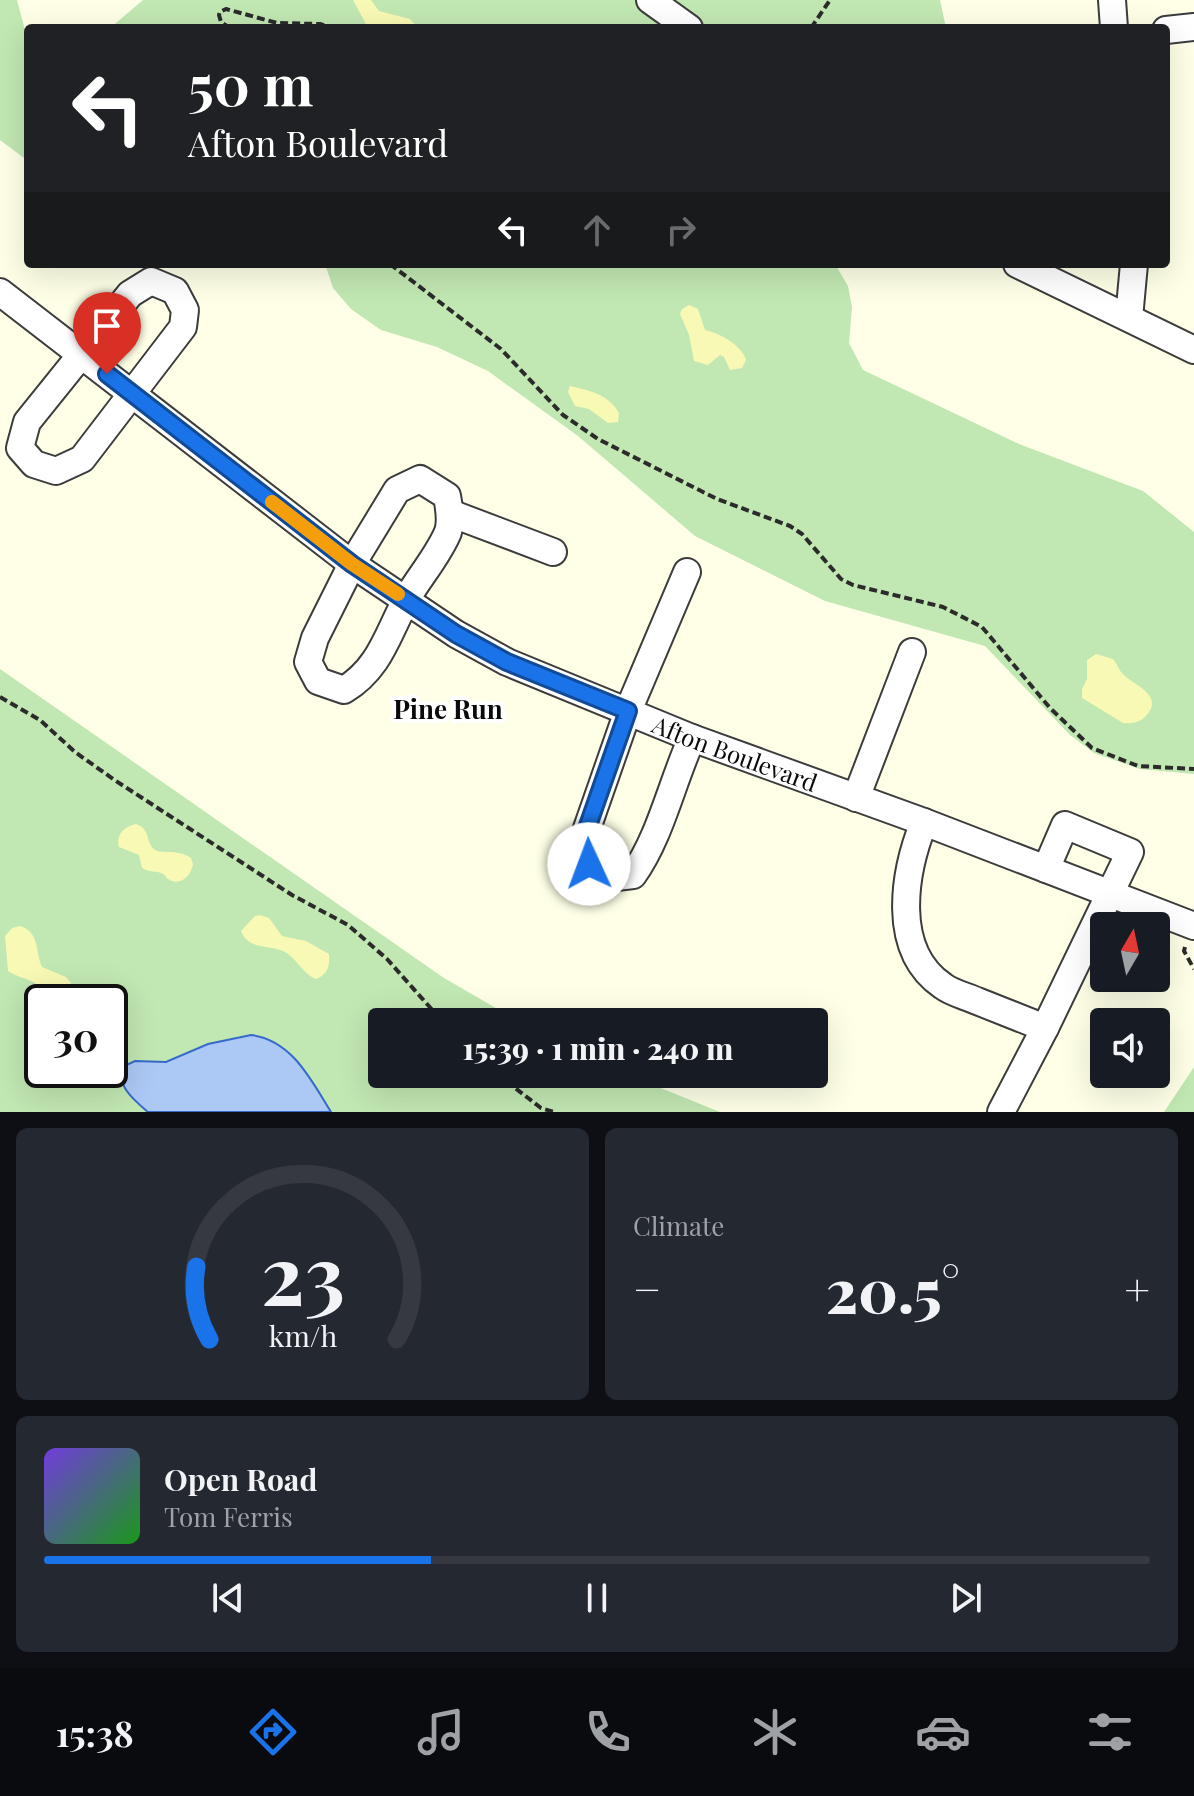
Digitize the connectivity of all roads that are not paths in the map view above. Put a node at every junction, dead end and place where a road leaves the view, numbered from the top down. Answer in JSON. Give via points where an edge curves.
{"nodes":[{"id":1,"x":650,"y":0,"type":"edge"},
{"id":2,"x":1112,"y":0,"type":"edge"},
{"id":3,"x":683,"y":24,"type":"edge"},
{"id":4,"x":1114,"y":24,"type":"edge"},
{"id":5,"x":1194,"y":27,"type":"edge"},
{"id":6,"x":1170,"y":30,"type":"edge"},
{"id":7,"x":1025,"y":268,"type":"edge"},
{"id":8,"x":1134,"y":268,"type":"edge"},
{"id":9,"x":0,"y":292,"type":"edge"},
{"id":10,"x":1129,"y":318,"type":"junction"},
{"id":11,"x":1194,"y":350,"type":"edge"},
{"id":12,"x":82,"y":355,"type":"junction"},
{"id":13,"x":132,"y":393,"type":"junction"},
{"id":14,"x":450,"y":513,"type":"junction"},
{"id":15,"x":553,"y":552,"type":"dead end"},
{"id":16,"x":352,"y":564,"type":"junction"},
{"id":17,"x":687,"y":572,"type":"dead end"},
{"id":18,"x":407,"y":600,"type":"junction"},
{"id":19,"x":912,"y":652,"type":"dead end"},
{"id":20,"x":628,"y":711,"type":"junction"},
{"id":21,"x":692,"y":738,"type":"junction"},
{"id":22,"x":856,"y":798,"type":"junction"},
{"id":23,"x":924,"y":822,"type":"junction"},
{"id":24,"x":1046,"y":869,"type":"junction"},
{"id":25,"x":1111,"y":894,"type":"junction"},
{"id":26,"x":1194,"y":926,"type":"edge"},
{"id":27,"x":1045,"y":1028,"type":"junction"},
{"id":28,"x":1001,"y":1112,"type":"edge"}],
"edges":[{"from":1,"to":3,"type":"street"},
{"from":2,"to":4,"type":"street"},
{"from":5,"to":6,"type":"street"},
{"from":7,"to":10,"type":"street"},
{"from":8,"to":10,"type":"street"},
{"from":9,"to":12,"type":"street","name":"Afton Boulevard"},
{"from":10,"to":11,"type":"street"},
{"from":12,"to":13,"type":"street","name":"Afton Boulevard"},
{"from":12,"to":13,"type":"street","via":[[130,294],[151,281],[175,291],[185,310],[183,327]]},
{"from":12,"to":13,"type":"street","via":[[27,422],[20,448],[34,464],[56,471],[82,459]]},
{"from":13,"to":16,"type":"street","name":"Afton Boulevard"},
{"from":14,"to":15,"type":"street"},
{"from":14,"to":16,"type":"street","via":[[447,496],[420,479],[397,490]]},
{"from":14,"to":18,"type":"street","via":[[448,531]]},
{"from":16,"to":18,"type":"street","name":"Afton Boulevard"},
{"from":16,"to":18,"type":"street","via":[[308,662],[318,681],[344,690],[362,679],[381,654]]},
{"from":17,"to":20,"type":"street"},
{"from":18,"to":20,"type":"street","name":"Afton Boulevard","via":[[507,662]]},
{"from":19,"to":22,"type":"street"},
{"from":20,"to":21,"type":"street","name":"Afton Boulevard"},
{"from":20,"to":21,"type":"street","via":[[584,837],[589,864],[608,878],[633,875],[648,855]]},
{"from":21,"to":22,"type":"street","name":"Afton Boulevard"},
{"from":22,"to":23,"type":"street","name":"Afton Boulevard"},
{"from":23,"to":24,"type":"street","name":"Afton Boulevard"},
{"from":23,"to":27,"type":"street","via":[[906,896],[910,938],[925,971],[944,988]]},
{"from":24,"to":25,"type":"street","name":"Afton Boulevard"},
{"from":24,"to":25,"type":"street","via":[[1065,825],[1130,852]]},
{"from":25,"to":26,"type":"street","name":"Afton Boulevard"},
{"from":25,"to":27,"type":"street"},
{"from":27,"to":28,"type":"street"}]}
